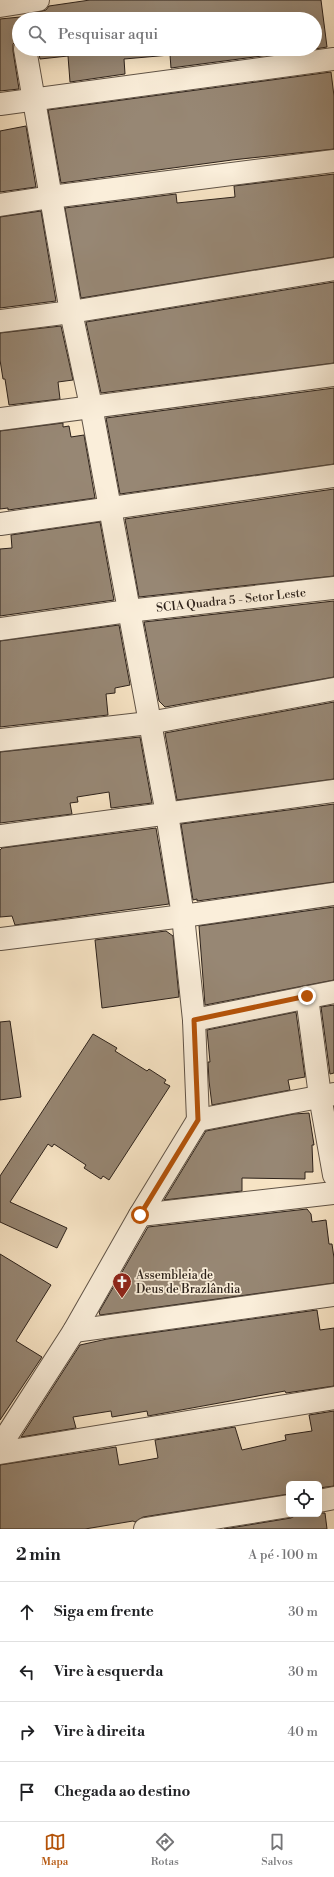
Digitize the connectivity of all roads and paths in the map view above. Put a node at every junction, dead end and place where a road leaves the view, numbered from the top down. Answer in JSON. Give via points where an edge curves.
{"nodes":[{"id":1,"x":25,"y":56,"type":"edge"},
{"id":2,"x":334,"y":59,"type":"edge"},
{"id":3,"x":32,"y":98,"type":"junction"},
{"id":4,"x":0,"y":104,"type":"edge"},
{"id":5,"x":334,"y":161,"type":"edge"},
{"id":6,"x":51,"y":197,"type":"junction"},
{"id":7,"x":0,"y":205,"type":"edge"},
{"id":8,"x":334,"y":269,"type":"edge"},
{"id":9,"x":71,"y":312,"type":"junction"},
{"id":10,"x":0,"y":321,"type":"edge"},
{"id":11,"x":334,"y":375,"type":"edge"},
{"id":12,"x":91,"y":406,"type":"junction"},
{"id":13,"x":0,"y":419,"type":"edge"},
{"id":14,"x":334,"y":476,"type":"edge"},
{"id":15,"x":109,"y":508,"type":"junction"},
{"id":16,"x":0,"y":524,"type":"edge"},
{"id":17,"x":334,"y":588,"type":"edge"},
{"id":18,"x":128,"y":611,"type":"junction"},
{"id":19,"x":0,"y":629,"type":"edge"},
{"id":20,"x":334,"y":689,"type":"edge"},
{"id":21,"x":148,"y":723,"type":"junction"},
{"id":22,"x":0,"y":740,"type":"edge"},
{"id":23,"x":334,"y":791,"type":"edge"},
{"id":24,"x":166,"y":814,"type":"junction"},
{"id":25,"x":0,"y":836,"type":"edge"},
{"id":26,"x":334,"y":894,"type":"edge"},
{"id":27,"x":183,"y":916,"type":"junction"},
{"id":28,"x":0,"y":939,"type":"edge"},
{"id":29,"x":334,"y":992,"type":"edge"},
{"id":30,"x":307,"y":996,"type":"junction"},
{"id":31,"x":194,"y":1020,"type":"junction"},
{"id":32,"x":327,"y":1095,"type":"edge"},
{"id":33,"x":198,"y":1120,"type":"junction"},
{"id":34,"x":334,"y":1175,"type":"edge"},
{"id":35,"x":334,"y":1193,"type":"edge"},
{"id":36,"x":140,"y":1215,"type":"junction"},
{"id":37,"x":334,"y":1295,"type":"edge"},
{"id":38,"x":74,"y":1331,"type":"junction"},
{"id":39,"x":334,"y":1398,"type":"edge"},
{"id":40,"x":0,"y":1446,"type":"edge"},
{"id":41,"x":0,"y":1453,"type":"edge"},
{"id":42,"x":334,"y":1498,"type":"edge"},
{"id":43,"x":322,"y":1500,"type":"edge"},
{"id":44,"x":286,"y":1506,"type":"edge"},
{"id":45,"x":145,"y":1529,"type":"edge"}],
"edges":[{"from":1,"to":3,"type":"street"},
{"from":2,"to":3,"type":"street"},
{"from":3,"to":4,"type":"street"},
{"from":3,"to":6,"type":"street"},
{"from":5,"to":6,"type":"street"},
{"from":6,"to":7,"type":"street"},
{"from":6,"to":9,"type":"street"},
{"from":8,"to":9,"type":"street"},
{"from":9,"to":10,"type":"street"},
{"from":9,"to":12,"type":"street"},
{"from":11,"to":12,"type":"street"},
{"from":12,"to":13,"type":"street"},
{"from":12,"to":15,"type":"street"},
{"from":14,"to":15,"type":"street"},
{"from":15,"to":16,"type":"street"},
{"from":15,"to":18,"type":"street"},
{"from":17,"to":18,"type":"street","name":"SCIA Quadra 5 - Setor Leste"},
{"from":18,"to":19,"type":"street","name":"SCIA Quadra 5 - Setor Leste"},
{"from":18,"to":21,"type":"street"},
{"from":20,"to":21,"type":"street"},
{"from":21,"to":22,"type":"street"},
{"from":21,"to":24,"type":"street"},
{"from":23,"to":24,"type":"street"},
{"from":24,"to":25,"type":"street"},
{"from":24,"to":27,"type":"street"},
{"from":26,"to":27,"type":"street"},
{"from":27,"to":28,"type":"street"},
{"from":27,"to":31,"type":"street"},
{"from":29,"to":30,"type":"street"},
{"from":30,"to":31,"type":"street"},
{"from":30,"to":32,"type":"street"},
{"from":31,"to":33,"type":"street"},
{"from":32,"to":33,"type":"street"},
{"from":32,"to":34,"type":"street"},
{"from":33,"to":36,"type":"street"},
{"from":35,"to":36,"type":"street"},
{"from":36,"to":38,"type":"street"},
{"from":37,"to":38,"type":"street"},
{"from":38,"to":40,"type":"street"},
{"from":39,"to":41,"type":"street"},
{"from":42,"to":43,"type":"street"},
{"from":44,"to":45,"type":"street"}]}
